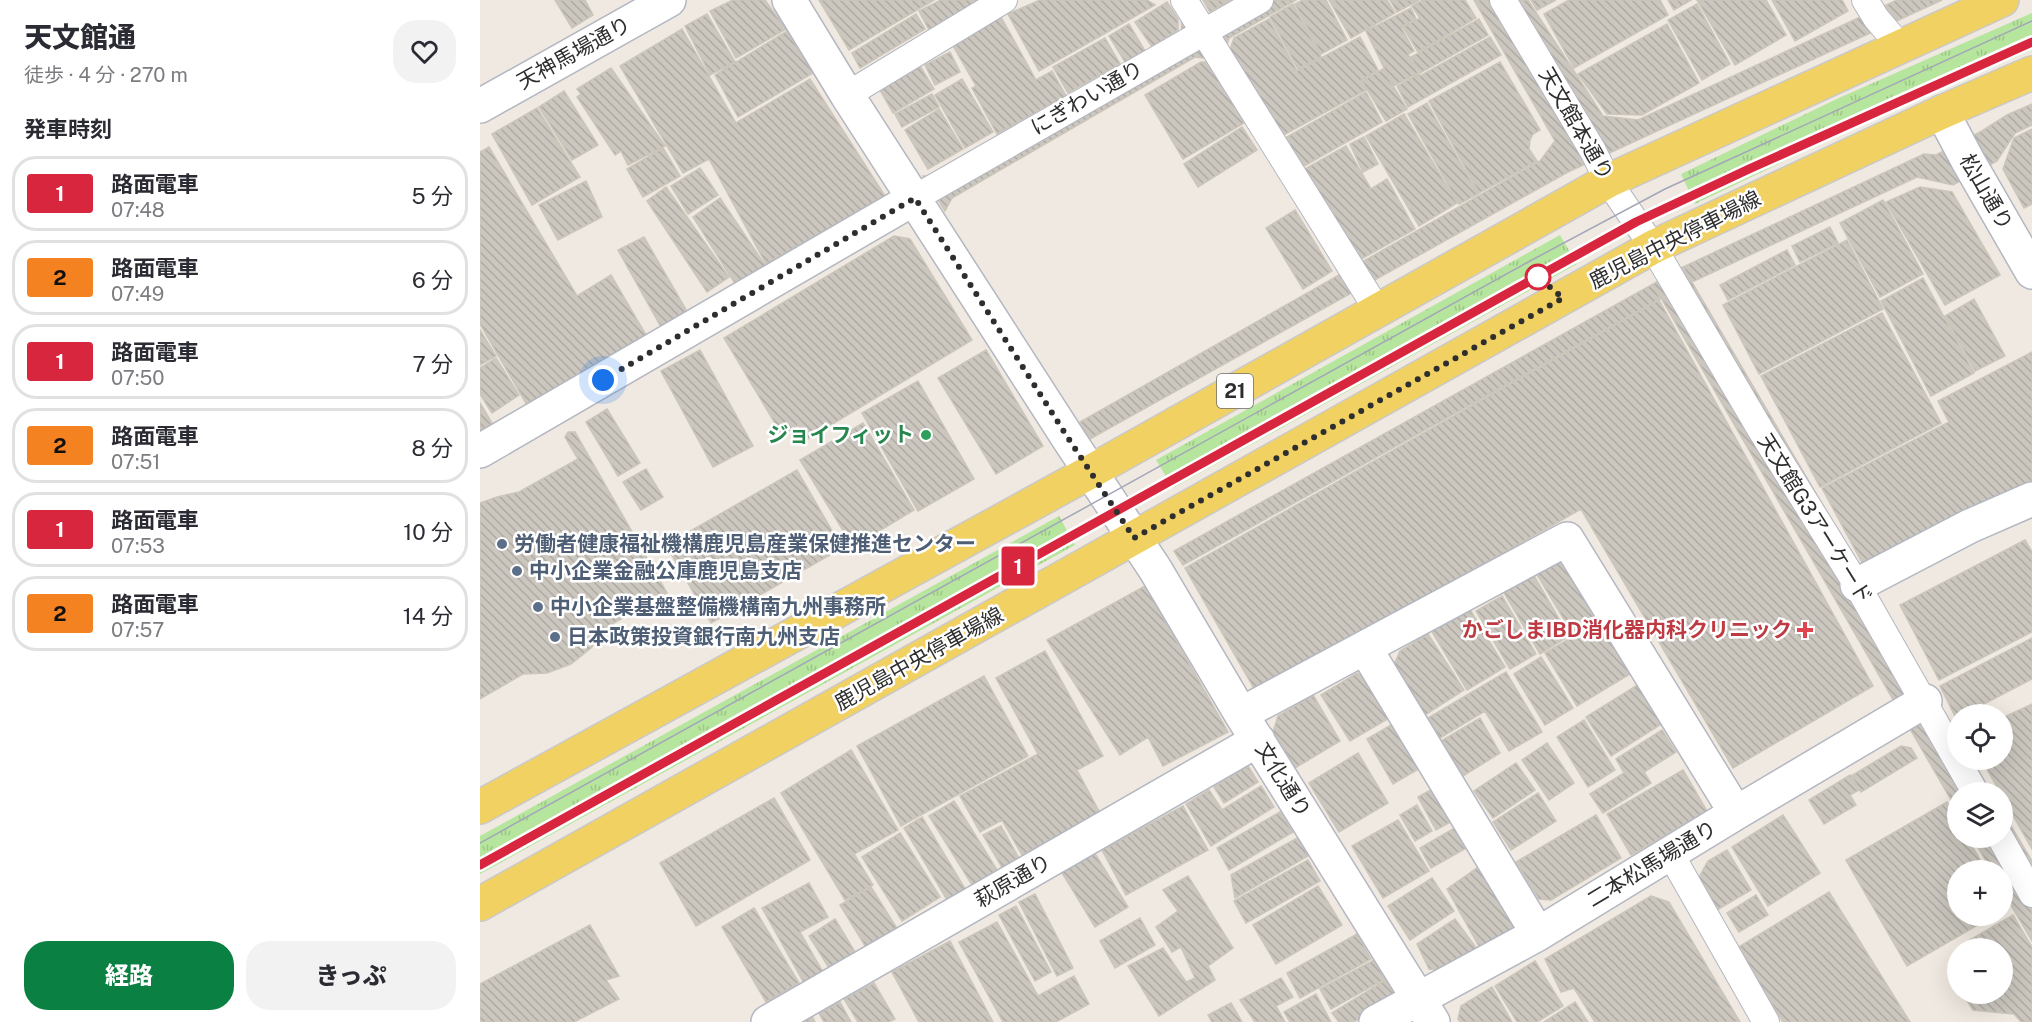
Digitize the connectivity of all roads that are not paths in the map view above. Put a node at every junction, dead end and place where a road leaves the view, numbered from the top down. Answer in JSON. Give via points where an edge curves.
{"nodes":[{"id":1,"x":669,"y":0,"type":"edge"},
{"id":2,"x":789,"y":0,"type":"edge"},
{"id":3,"x":1004,"y":0,"type":"edge"},
{"id":4,"x":1184,"y":0,"type":"edge"},
{"id":5,"x":1260,"y":0,"type":"edge"},
{"id":6,"x":1503,"y":0,"type":"edge"},
{"id":7,"x":1865,"y":0,"type":"edge"},
{"id":8,"x":2002,"y":0,"type":"edge"},
{"id":9,"x":1203,"y":32,"type":"junction"},
{"id":10,"x":1900,"y":46,"type":"junction"},
{"id":11,"x":2032,"y":73,"type":"edge"},
{"id":12,"x":847,"y":95,"type":"junction"},
{"id":13,"x":480,"y":106,"type":"edge"},
{"id":14,"x":1942,"y":112,"type":"junction"},
{"id":15,"x":1608,"y":181,"type":"junction"},
{"id":16,"x":915,"y":198,"type":"junction"},
{"id":17,"x":1653,"y":247,"type":"junction"},
{"id":18,"x":2032,"y":272,"type":"edge"},
{"id":19,"x":1378,"y":311,"type":"junction"},
{"id":20,"x":480,"y":451,"type":"edge"},
{"id":21,"x":1090,"y":472,"type":"junction"},
{"id":22,"x":2032,"y":499,"type":"edge"},
{"id":23,"x":1134,"y":538,"type":"junction"},
{"id":24,"x":1857,"y":585,"type":"junction"},
{"id":25,"x":1365,"y":648,"type":"junction"},
{"id":26,"x":1924,"y":701,"type":"junction"},
{"id":27,"x":1250,"y":727,"type":"junction"},
{"id":28,"x":1969,"y":782,"type":"edge"},
{"id":29,"x":480,"y":807,"type":"edge"},
{"id":30,"x":1736,"y":813,"type":"junction"},
{"id":31,"x":2006,"y":848,"type":"edge"},
{"id":32,"x":1670,"y":853,"type":"junction"},
{"id":33,"x":2032,"y":894,"type":"edge"},
{"id":34,"x":480,"y":904,"type":"edge"},
{"id":35,"x":1538,"y":934,"type":"junction"},
{"id":36,"x":1425,"y":1010,"type":"edge"},
{"id":37,"x":768,"y":1022,"type":"edge"},
{"id":38,"x":1376,"y":1022,"type":"edge"},
{"id":39,"x":1766,"y":1022,"type":"edge"}],
"edges":[{"from":1,"to":13,"type":"street","name":"天神馬場通り"},
{"from":2,"to":12,"type":"street","name":"文化通り"},
{"from":3,"to":12,"type":"street"},
{"from":4,"to":9,"type":"street"},
{"from":5,"to":9,"type":"street","name":"にぎわい通り"},
{"from":6,"to":15,"type":"street","name":"天文館本通り"},
{"from":7,"to":10,"type":"street"},
{"from":8,"to":10,"type":"main road","number":"21"},
{"from":9,"to":16,"type":"street","name":"にぎわい通り"},
{"from":9,"to":19,"type":"street"},
{"from":10,"to":15,"type":"main road","number":"21"},
{"from":11,"to":14,"type":"main road","name":"鹿児島中央停車場線"},
{"from":12,"to":16,"type":"street","name":"文化通り"},
{"from":14,"to":17,"type":"main road","name":"鹿児島中央停車場線"},
{"from":14,"to":18,"type":"street","name":"松山通り"},
{"from":15,"to":17,"type":"street","name":"天文館本通り"},
{"from":15,"to":19,"type":"main road","number":"21"},
{"from":16,"to":20,"type":"street"},
{"from":16,"to":21,"type":"street","name":"文化通り"},
{"from":17,"to":23,"type":"main road","name":"鹿児島中央停車場線"},
{"from":17,"to":24,"type":"street","name":"天文館G3アーケード"},
{"from":19,"to":21,"type":"main road","number":"21"},
{"from":21,"to":23,"type":"street","name":"文化通り"},
{"from":21,"to":29,"type":"main road","number":"21"},
{"from":22,"to":24,"type":"street","via":[[1970,526]]},
{"from":23,"to":27,"type":"street","name":"文化通り"},
{"from":23,"to":34,"type":"main road","name":"鹿児島中央停車場線"},
{"from":24,"to":26,"type":"street","name":"天文館G3アーケード"},
{"from":25,"to":27,"type":"street","name":"萩原通り"},
{"from":25,"to":30,"type":"street","name":"萩原通り","via":[[1567,538]]},
{"from":25,"to":35,"type":"street"},
{"from":26,"to":28,"type":"street","name":"天文館G3アーケード"},
{"from":26,"to":30,"type":"street","name":"二本松馬場通り"},
{"from":27,"to":36,"type":"street","name":"文化通り"},
{"from":27,"to":37,"type":"street","name":"萩原通り"},
{"from":30,"to":32,"type":"street","name":"二本松馬場通り"},
{"from":31,"to":33,"type":"street"},
{"from":32,"to":35,"type":"street","name":"二本松馬場通り"},
{"from":32,"to":39,"type":"street"},
{"from":35,"to":36,"type":"street","name":"二本松馬場通り"},
{"from":36,"to":38,"type":"street","name":"二本松馬場通り"}]}
